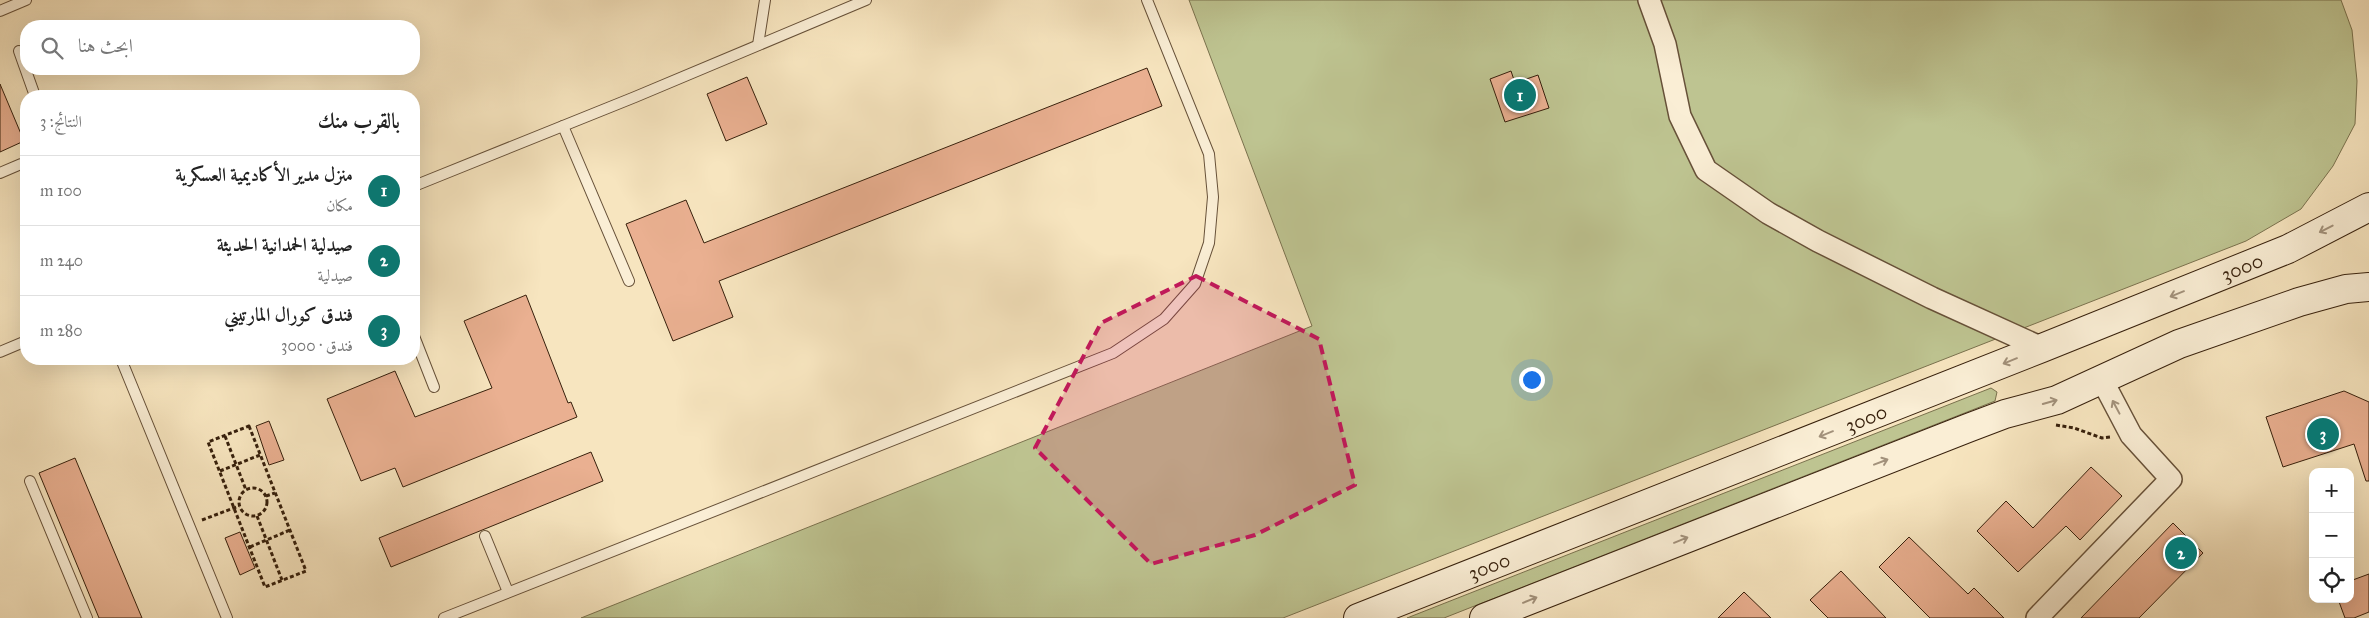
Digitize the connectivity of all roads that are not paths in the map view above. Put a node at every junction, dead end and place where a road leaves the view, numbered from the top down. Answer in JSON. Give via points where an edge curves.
{"nodes":[{"id":1,"x":26,"y":0,"type":"edge"},
{"id":2,"x":764,"y":0,"type":"edge"},
{"id":3,"x":866,"y":0,"type":"edge"},
{"id":4,"x":1147,"y":0,"type":"edge"},
{"id":5,"x":1648,"y":0,"type":"edge"},
{"id":6,"x":0,"y":10,"type":"edge"},
{"id":7,"x":758,"y":46,"type":"junction"},
{"id":8,"x":27,"y":75,"type":"edge"},
{"id":9,"x":33,"y":90,"type":"edge"},
{"id":10,"x":563,"y":126,"type":"junction"},
{"id":11,"x":20,"y":164,"type":"edge"},
{"id":12,"x":0,"y":173,"type":"edge"},
{"id":13,"x":420,"y":184,"type":"edge"},
{"id":14,"x":2369,"y":207,"type":"edge"},
{"id":15,"x":629,"y":281,"type":"dead end"},
{"id":16,"x":2369,"y":287,"type":"edge"},
{"id":17,"x":20,"y":344,"type":"edge"},
{"id":18,"x":2042,"y":348,"type":"junction"},
{"id":19,"x":420,"y":351,"type":"edge"},
{"id":20,"x":0,"y":352,"type":"edge"},
{"id":21,"x":123,"y":365,"type":"edge"},
{"id":22,"x":2101,"y":378,"type":"junction"},
{"id":23,"x":434,"y":387,"type":"dead end"},
{"id":24,"x":30,"y":481,"type":"dead end"},
{"id":25,"x":485,"y":536,"type":"dead end"},
{"id":26,"x":508,"y":592,"type":"junction"},
{"id":27,"x":87,"y":618,"type":"edge"},
{"id":28,"x":227,"y":618,"type":"edge"},
{"id":29,"x":444,"y":618,"type":"edge"},
{"id":30,"x":1358,"y":618,"type":"edge"},
{"id":31,"x":1484,"y":618,"type":"edge"},
{"id":32,"x":2037,"y":618,"type":"edge"}],
"edges":[{"from":1,"to":6,"type":"lane"},
{"from":2,"to":7,"type":"lane"},
{"from":3,"to":7,"type":"lane"},
{"from":4,"to":26,"type":"lane","via":[[1209,154],[1213,197],[1209,243],[1195,284],[1164,319],[1113,352]]},
{"from":5,"to":18,"type":"street","via":[[1664,44],[1680,116],[1706,170],[1768,213],[1818,241]]},
{"from":7,"to":10,"type":"lane"},
{"from":8,"to":9,"type":"lane"},
{"from":10,"to":13,"type":"lane"},
{"from":10,"to":15,"type":"lane"},
{"from":11,"to":12,"type":"lane"},
{"from":14,"to":18,"type":"street","name":"3000","one_way":true,"via":[[2288,249]]},
{"from":16,"to":22,"type":"street","via":[[2346,289],[2299,302],[2179,344]]},
{"from":17,"to":20,"type":"lane"},
{"from":18,"to":30,"type":"street","name":"3000","one_way":true},
{"from":19,"to":23,"type":"lane"},
{"from":21,"to":28,"type":"lane"},
{"from":31,"to":22,"type":"street","one_way":true,"via":[[1968,428],[2057,400]]},
{"from":32,"to":22,"type":"street","one_way":true,"via":[[2171,479],[2131,435]]},
{"from":24,"to":27,"type":"lane"},
{"from":25,"to":26,"type":"lane"},
{"from":26,"to":29,"type":"lane"}]}
